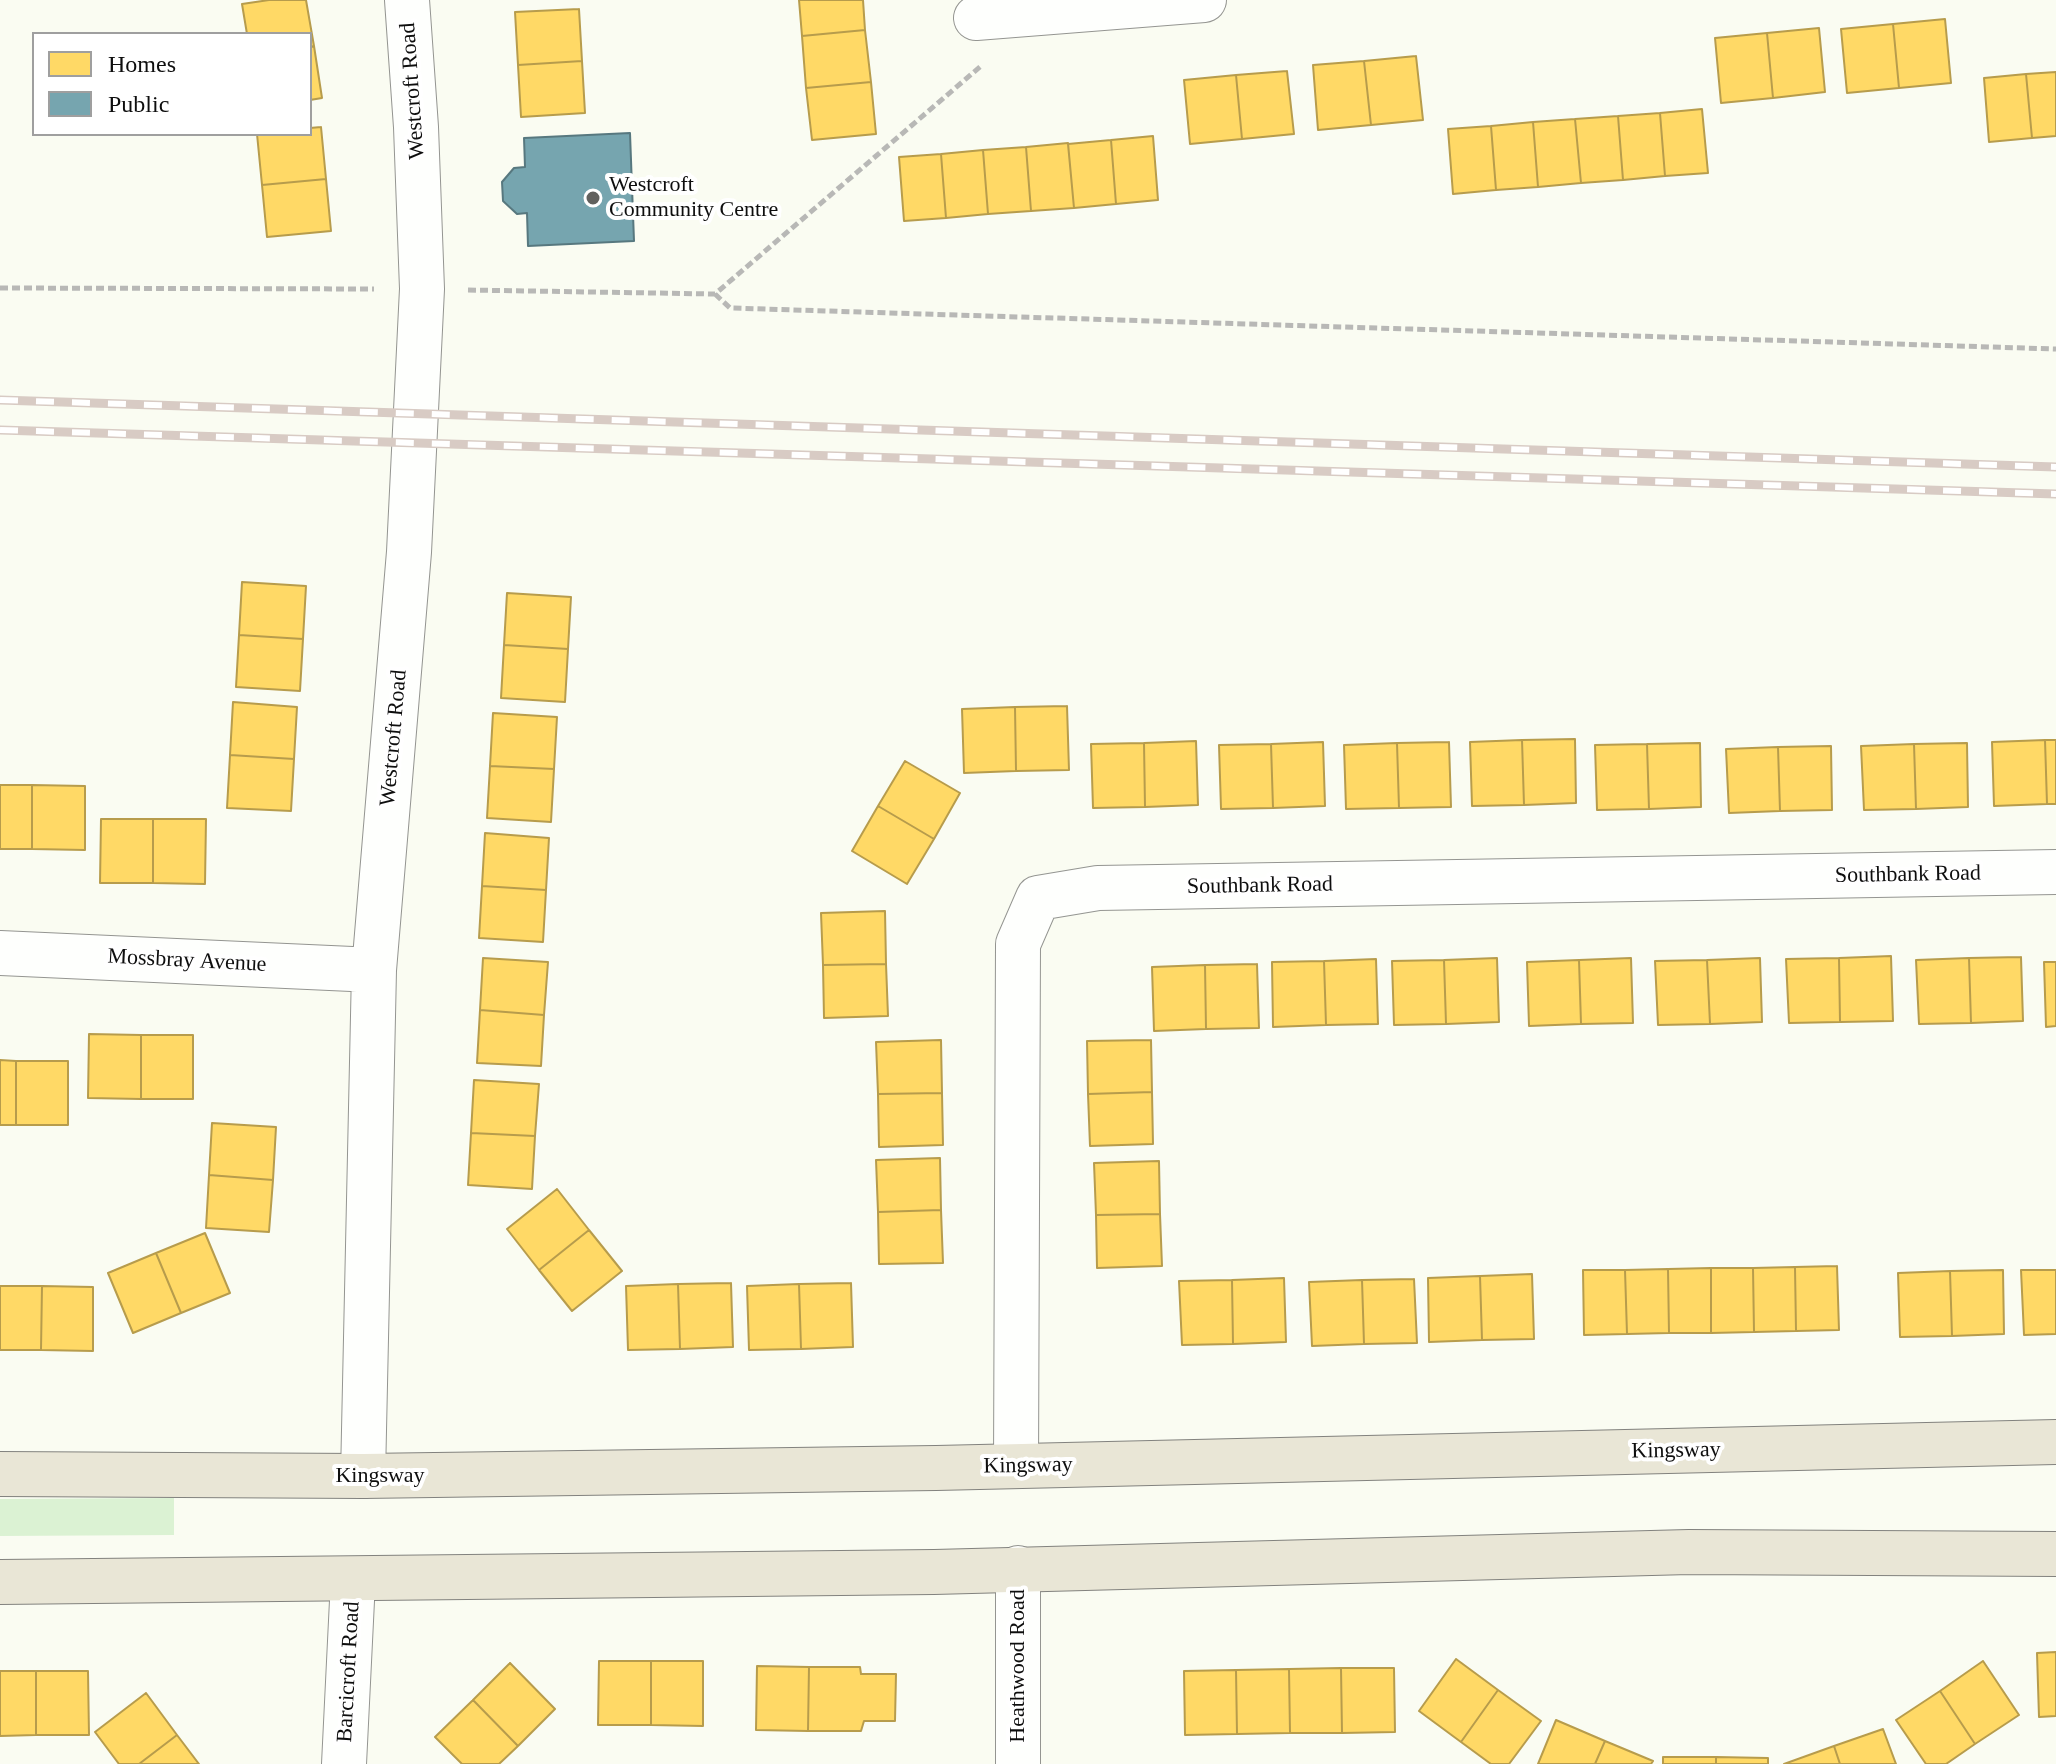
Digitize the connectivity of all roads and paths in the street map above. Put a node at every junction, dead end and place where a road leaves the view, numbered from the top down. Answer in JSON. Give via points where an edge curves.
{"nodes":[{"id":1,"x":407,"y":0,"type":"edge"},
{"id":2,"x":1204,"y":0,"type":"edge"},
{"id":3,"x":976,"y":18,"type":"dead end"},
{"id":4,"x":981,"y":66,"type":"dead end"},
{"id":5,"x":0,"y":288,"type":"edge"},
{"id":6,"x":422,"y":289,"type":"junction"},
{"id":7,"x":715,"y":294,"type":"junction"},
{"id":8,"x":2056,"y":349,"type":"edge"},
{"id":9,"x":2056,"y":872,"type":"edge"},
{"id":10,"x":0,"y":953,"type":"edge"},
{"id":11,"x":374,"y":970,"type":"junction"},
{"id":12,"x":2056,"y":1442,"type":"edge"},
{"id":13,"x":1016,"y":1466,"type":"junction"},
{"id":14,"x":0,"y":1474,"type":"edge"},
{"id":15,"x":363,"y":1476,"type":"junction"},
{"id":16,"x":2056,"y":1554,"type":"edge"},
{"id":17,"x":1018,"y":1568,"type":"junction"},
{"id":18,"x":353,"y":1580,"type":"junction"},
{"id":19,"x":0,"y":1582,"type":"edge"},
{"id":20,"x":344,"y":1764,"type":"edge"},
{"id":21,"x":1018,"y":1764,"type":"edge"}],
"edges":[{"from":1,"to":6,"type":"street","name":"Westcroft Road"},
{"from":2,"to":3,"type":"street"},
{"from":4,"to":7,"type":"path"},
{"from":5,"to":6,"type":"path"},
{"from":6,"to":7,"type":"path"},
{"from":6,"to":11,"type":"street","name":"Westcroft Road","via":[[409,552]]},
{"from":7,"to":8,"type":"path","via":[[730,308]]},
{"from":9,"to":13,"type":"street","name":"Southbank Road","via":[[1098,888],[1038,898],[1018,944]]},
{"from":10,"to":11,"type":"street","name":"Mossbray Avenue"},
{"from":11,"to":15,"type":"street","name":"Westcroft Road"},
{"from":12,"to":13,"type":"highway","name":"Kingsway"},
{"from":13,"to":15,"type":"highway","name":"Kingsway"},
{"from":14,"to":15,"type":"highway","name":"Kingsway"},
{"from":16,"to":17,"type":"highway","via":[[1689,1552]]},
{"from":17,"to":18,"type":"highway"},
{"from":17,"to":21,"type":"street","name":"Heathwood Road"},
{"from":18,"to":19,"type":"highway"},
{"from":18,"to":20,"type":"street","name":"Barcicroft Road"}]}
